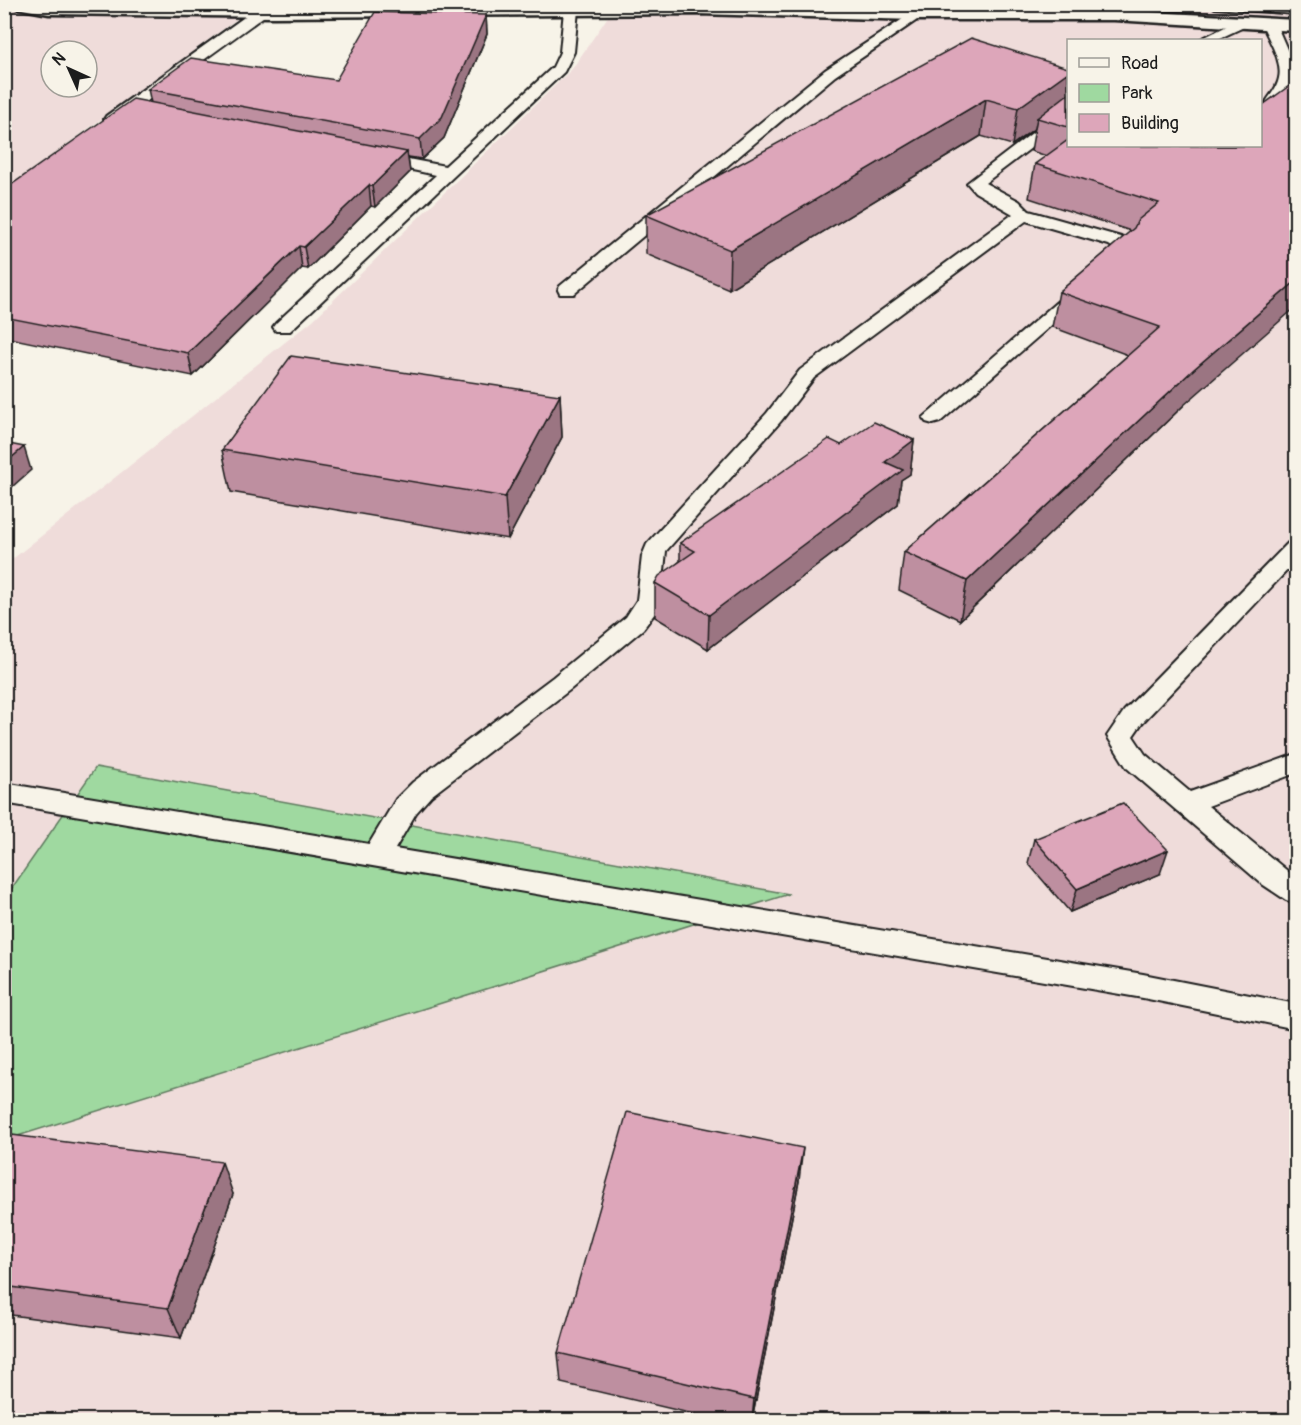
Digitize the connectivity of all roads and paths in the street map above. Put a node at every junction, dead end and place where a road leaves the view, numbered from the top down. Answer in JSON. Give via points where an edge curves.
{"nodes":[{"id":1,"x":23,"y":4,"type":"edge"},
{"id":2,"x":1215,"y":4,"type":"edge"},
{"id":3,"x":669,"y":7,"type":"edge"},
{"id":4,"x":571,"y":10,"type":"junction"},
{"id":5,"x":1296,"y":10,"type":"edge"},
{"id":6,"x":262,"y":11,"type":"junction"},
{"id":7,"x":915,"y":15,"type":"junction"},
{"id":8,"x":1241,"y":23,"type":"junction"},
{"id":9,"x":1269,"y":24,"type":"junction"},
{"id":10,"x":1296,"y":26,"type":"edge"},
{"id":11,"x":1208,"y":39,"type":"edge"},
{"id":12,"x":125,"y":110,"type":"junction"},
{"id":13,"x":148,"y":114,"type":"edge"},
{"id":14,"x":1067,"y":114,"type":"edge"},
{"id":15,"x":1262,"y":120,"type":"edge"},
{"id":16,"x":97,"y":130,"type":"edge"},
{"id":17,"x":356,"y":154,"type":"edge"},
{"id":18,"x":448,"y":172,"type":"junction"},
{"id":19,"x":1023,"y":215,"type":"junction"},
{"id":20,"x":567,"y":290,"type":"dead end"},
{"id":21,"x":283,"y":327,"type":"dead end"},
{"id":22,"x":933,"y":418,"type":"dead end"},
{"id":23,"x":1296,"y":548,"type":"edge"},
{"id":24,"x":1296,"y":763,"type":"edge"},
{"id":25,"x":4,"y":793,"type":"edge"},
{"id":26,"x":1186,"y":804,"type":"junction"},
{"id":27,"x":376,"y":856,"type":"junction"},
{"id":28,"x":1296,"y":892,"type":"edge"},
{"id":29,"x":1296,"y":1017,"type":"edge"}],
"edges":[{"from":1,"to":6,"type":"street","via":[[49,9]]},
{"from":2,"to":5,"type":"lane"},
{"from":3,"to":4,"type":"street"},
{"from":3,"to":7,"type":"street"},
{"from":4,"to":6,"type":"street"},
{"from":4,"to":18,"type":"lane","via":[[567,52],[559,69]]},
{"from":6,"to":12,"type":"lane"},
{"from":7,"to":8,"type":"street","via":[[1114,15]]},
{"from":7,"to":20,"type":"lane","via":[[830,73]]},
{"from":8,"to":9,"type":"street"},
{"from":8,"to":11,"type":"lane"},
{"from":9,"to":10,"type":"street"},
{"from":9,"to":15,"type":"lane","via":[[1286,63],[1287,79]]},
{"from":12,"to":13,"type":"lane"},
{"from":12,"to":16,"type":"lane"},
{"from":14,"to":19,"type":"lane","via":[[975,183],[1018,207]]},
{"from":17,"to":18,"type":"lane"},
{"from":18,"to":21,"type":"lane"},
{"from":19,"to":22,"type":"lane","via":[[1115,241],[1122,247],[1119,257]]},
{"from":19,"to":27,"type":"lane","via":[[807,374],[774,417],[655,549],[650,570],[653,588],[645,609],[631,625],[584,667],[422,789],[406,806]]},
{"from":23,"to":26,"type":"lane","via":[[1133,717],[1120,736],[1136,761]]},
{"from":24,"to":26,"type":"lane"},
{"from":25,"to":27,"type":"lane"},
{"from":26,"to":28,"type":"lane"},
{"from":27,"to":29,"type":"lane","via":[[1143,986]]}]}
